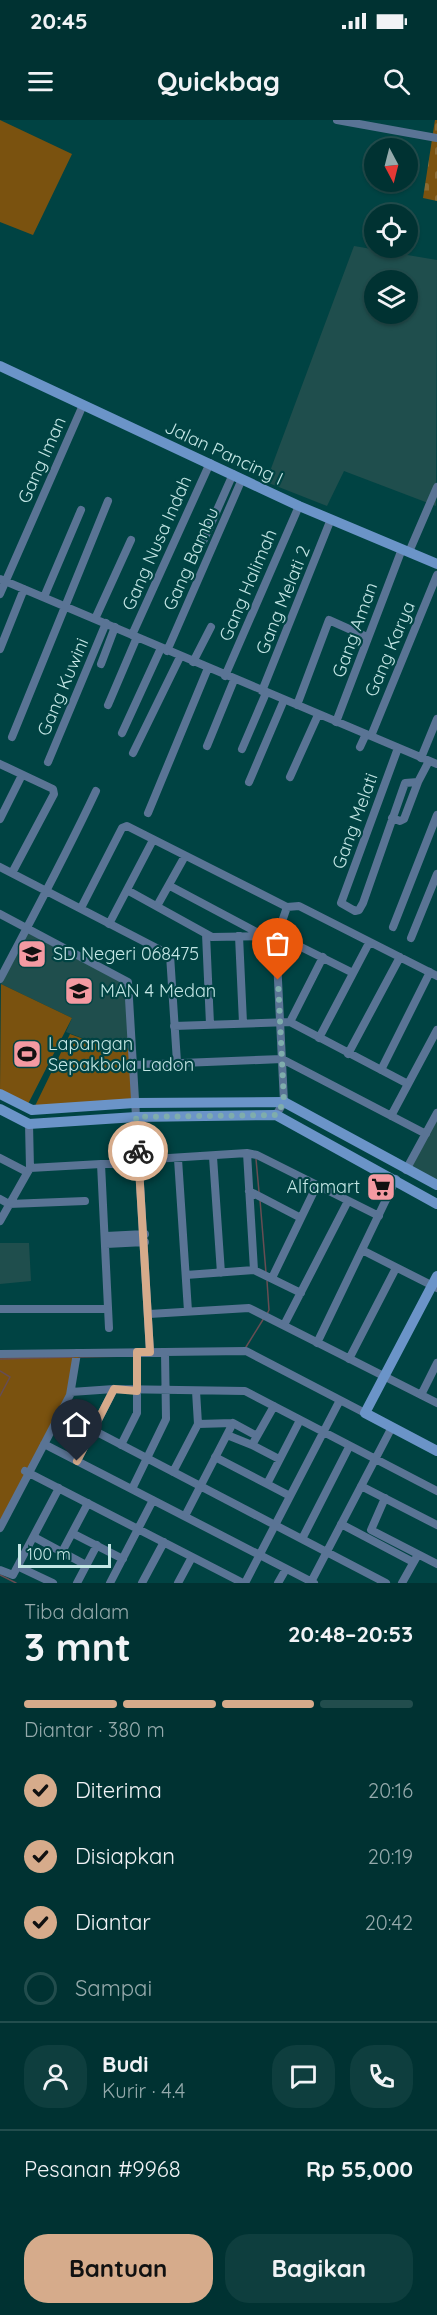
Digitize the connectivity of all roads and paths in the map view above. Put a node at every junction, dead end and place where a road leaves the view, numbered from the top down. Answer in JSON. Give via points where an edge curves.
{"nodes":[{"id":1,"x":337,"y":120,"type":"edge"},
{"id":2,"x":437,"y":138,"type":"edge"},
{"id":3,"x":0,"y":366,"type":"edge"},
{"id":4,"x":83,"y":405,"type":"junction"},
{"id":5,"x":210,"y":463,"type":"junction"},
{"id":6,"x":238,"y":476,"type":"junction"},
{"id":7,"x":437,"y":487,"type":"edge"},
{"id":8,"x":108,"y":501,"type":"dead end"},
{"id":9,"x":299,"y":506,"type":"junction"},
{"id":10,"x":81,"y":510,"type":"dead end"},
{"id":11,"x":331,"y":519,"type":"junction"},
{"id":12,"x":131,"y":540,"type":"dead end"},
{"id":13,"x":202,"y":544,"type":"dead end"},
{"id":14,"x":405,"y":551,"type":"junction"},
{"id":15,"x":437,"y":564,"type":"edge"},
{"id":16,"x":437,"y":575,"type":"edge"},
{"id":17,"x":2,"y":580,"type":"edge"},
{"id":18,"x":24,"y":589,"type":"junction"},
{"id":19,"x":0,"y":594,"type":"edge"},
{"id":20,"x":44,"y":597,"type":"junction"},
{"id":21,"x":65,"y":607,"type":"junction"},
{"id":22,"x":95,"y":619,"type":"junction"},
{"id":23,"x":106,"y":623,"type":"junction"},
{"id":24,"x":115,"y":627,"type":"junction"},
{"id":25,"x":212,"y":627,"type":"dead end"},
{"id":26,"x":134,"y":636,"type":"junction"},
{"id":27,"x":367,"y":637,"type":"junction"},
{"id":28,"x":0,"y":649,"type":"edge"},
{"id":29,"x":164,"y":650,"type":"junction"},
{"id":30,"x":180,"y":657,"type":"junction"},
{"id":31,"x":193,"y":662,"type":"junction"},
{"id":32,"x":101,"y":664,"type":"dead end"},
{"id":33,"x":208,"y":668,"type":"junction"},
{"id":34,"x":225,"y":676,"type":"junction"},
{"id":35,"x":234,"y":680,"type":"junction"},
{"id":36,"x":264,"y":692,"type":"junction"},
{"id":37,"x":284,"y":700,"type":"junction"},
{"id":38,"x":108,"y":705,"type":"dead end"},
{"id":39,"x":297,"y":705,"type":"junction"},
{"id":40,"x":318,"y":715,"type":"junction"},
{"id":41,"x":437,"y":719,"type":"edge"},
{"id":42,"x":336,"y":722,"type":"junction"},
{"id":43,"x":122,"y":733,"type":"dead end"},
{"id":44,"x":369,"y":735,"type":"junction"},
{"id":45,"x":12,"y":737,"type":"dead end"},
{"id":46,"x":207,"y":746,"type":"dead end"},
{"id":47,"x":360,"y":747,"type":"dead end"},
{"id":48,"x":398,"y":748,"type":"junction"},
{"id":49,"x":242,"y":749,"type":"dead end"},
{"id":50,"x":133,"y":753,"type":"dead end"},
{"id":51,"x":425,"y":759,"type":"junction"},
{"id":52,"x":48,"y":762,"type":"dead end"},
{"id":53,"x":437,"y":764,"type":"edge"},
{"id":54,"x":0,"y":765,"type":"edge"},
{"id":55,"x":22,"y":775,"type":"junction"},
{"id":56,"x":290,"y":777,"type":"dead end"},
{"id":57,"x":249,"y":782,"type":"dead end"},
{"id":58,"x":418,"y":782,"type":"junction"},
{"id":59,"x":96,"y":791,"type":"dead end"},
{"id":60,"x":148,"y":813,"type":"dead end"},
{"id":61,"x":437,"y":815,"type":"edge"},
{"id":62,"x":392,"y":818,"type":"junction"},
{"id":63,"x":0,"y":819,"type":"edge"},
{"id":64,"x":153,"y":840,"type":"junction"},
{"id":65,"x":185,"y":856,"type":"junction"},
{"id":66,"x":0,"y":867,"type":"edge"},
{"id":67,"x":12,"y":873,"type":"junction"},
{"id":68,"x":437,"y":874,"type":"edge"},
{"id":69,"x":170,"y":886,"type":"junction"},
{"id":70,"x":45,"y":890,"type":"junction"},
{"id":71,"x":127,"y":890,"type":"junction"},
{"id":72,"x":157,"y":906,"type":"junction"},
{"id":73,"x":287,"y":907,"type":"junction"},
{"id":74,"x":81,"y":908,"type":"junction"},
{"id":75,"x":0,"y":914,"type":"edge"},
{"id":76,"x":109,"y":924,"type":"junction"},
{"id":77,"x":26,"y":927,"type":"junction"},
{"id":78,"x":393,"y":927,"type":"dead end"},
{"id":79,"x":206,"y":934,"type":"junction"},
{"id":80,"x":239,"y":936,"type":"junction"},
{"id":81,"x":264,"y":936,"type":"junction"},
{"id":82,"x":411,"y":938,"type":"dead end"},
{"id":83,"x":276,"y":939,"type":"junction"},
{"id":84,"x":369,"y":943,"type":"junction"},
{"id":85,"x":323,"y":957,"type":"junction"},
{"id":86,"x":400,"y":957,"type":"junction"},
{"id":87,"x":4,"y":962,"type":"edge"},
{"id":88,"x":353,"y":973,"type":"junction"},
{"id":89,"x":433,"y":974,"type":"edge"},
{"id":90,"x":0,"y":979,"type":"edge"},
{"id":91,"x":285,"y":1022,"type":"junction"},
{"id":92,"x":243,"y":1023,"type":"junction"},
{"id":93,"x":210,"y":1024,"type":"junction"},
{"id":94,"x":174,"y":1026,"type":"junction"},
{"id":95,"x":437,"y":1030,"type":"edge"},
{"id":96,"x":319,"y":1038,"type":"junction"},
{"id":97,"x":348,"y":1054,"type":"junction"},
{"id":98,"x":282,"y":1059,"type":"junction"},
{"id":99,"x":177,"y":1062,"type":"junction"},
{"id":100,"x":133,"y":1065,"type":"junction"},
{"id":101,"x":381,"y":1070,"type":"junction"},
{"id":102,"x":408,"y":1084,"type":"junction"},
{"id":103,"x":0,"y":1094,"type":"edge"},
{"id":104,"x":284,"y":1102,"type":"junction"},
{"id":105,"x":134,"y":1103,"type":"junction"},
{"id":106,"x":0,"y":1109,"type":"edge"},
{"id":107,"x":437,"y":1113,"type":"edge"},
{"id":108,"x":276,"y":1115,"type":"junction"},
{"id":109,"x":391,"y":1116,"type":"junction"},
{"id":110,"x":136,"y":1117,"type":"junction"},
{"id":111,"x":29,"y":1124,"type":"junction"},
{"id":112,"x":426,"y":1134,"type":"junction"},
{"id":113,"x":247,"y":1153,"type":"junction"},
{"id":114,"x":213,"y":1157,"type":"junction"},
{"id":115,"x":0,"y":1158,"type":"edge"},
{"id":116,"x":138,"y":1160,"type":"junction"},
{"id":117,"x":178,"y":1160,"type":"junction"},
{"id":118,"x":100,"y":1164,"type":"junction"},
{"id":119,"x":118,"y":1164,"type":"dead end"},
{"id":120,"x":28,"y":1170,"type":"junction"},
{"id":121,"x":406,"y":1170,"type":"junction"},
{"id":122,"x":396,"y":1179,"type":"junction"},
{"id":123,"x":317,"y":1185,"type":"junction"},
{"id":124,"x":437,"y":1185,"type":"edge"},
{"id":125,"x":249,"y":1191,"type":"junction"},
{"id":126,"x":0,"y":1199,"type":"edge"},
{"id":127,"x":85,"y":1201,"type":"dead end"},
{"id":128,"x":348,"y":1201,"type":"junction"},
{"id":129,"x":437,"y":1203,"type":"edge"},
{"id":130,"x":9,"y":1204,"type":"junction"},
{"id":131,"x":379,"y":1216,"type":"junction"},
{"id":132,"x":301,"y":1218,"type":"junction"},
{"id":133,"x":0,"y":1221,"type":"edge"},
{"id":134,"x":145,"y":1238,"type":"junction"},
{"id":135,"x":106,"y":1240,"type":"junction"},
{"id":136,"x":362,"y":1250,"type":"junction"},
{"id":137,"x":396,"y":1268,"type":"junction"},
{"id":138,"x":254,"y":1270,"type":"junction"},
{"id":139,"x":220,"y":1272,"type":"junction"},
{"id":140,"x":186,"y":1275,"type":"junction"},
{"id":141,"x":268,"y":1276,"type":"junction"},
{"id":142,"x":435,"y":1284,"type":"edge"},
{"id":143,"x":300,"y":1293,"type":"junction"},
{"id":144,"x":0,"y":1309,"type":"edge"},
{"id":145,"x":108,"y":1309,"type":"junction"},
{"id":146,"x":188,"y":1311,"type":"junction"},
{"id":147,"x":149,"y":1314,"type":"junction"},
{"id":148,"x":284,"y":1325,"type":"junction"},
{"id":149,"x":109,"y":1328,"type":"dead end"},
{"id":150,"x":317,"y":1343,"type":"junction"},
{"id":151,"x":150,"y":1352,"type":"junction"},
{"id":152,"x":0,"y":1354,"type":"edge"},
{"id":153,"x":165,"y":1354,"type":"junction"},
{"id":154,"x":137,"y":1355,"type":"junction"},
{"id":155,"x":76,"y":1356,"type":"junction"},
{"id":156,"x":349,"y":1359,"type":"junction"},
{"id":157,"x":437,"y":1363,"type":"edge"},
{"id":158,"x":384,"y":1377,"type":"junction"},
{"id":159,"x":114,"y":1389,"type":"junction"},
{"id":160,"x":137,"y":1391,"type":"junction"},
{"id":161,"x":166,"y":1391,"type":"junction"},
{"id":162,"x":196,"y":1391,"type":"junction"},
{"id":163,"x":71,"y":1392,"type":"junction"},
{"id":164,"x":421,"y":1395,"type":"junction"},
{"id":165,"x":340,"y":1400,"type":"junction"},
{"id":166,"x":437,"y":1403,"type":"edge"},
{"id":167,"x":274,"y":1407,"type":"junction"},
{"id":168,"x":365,"y":1413,"type":"junction"},
{"id":169,"x":300,"y":1420,"type":"junction"},
{"id":170,"x":233,"y":1423,"type":"junction"},
{"id":171,"x":198,"y":1424,"type":"junction"},
{"id":172,"x":392,"y":1427,"type":"junction"},
{"id":173,"x":93,"y":1430,"type":"junction"},
{"id":174,"x":324,"y":1432,"type":"junction"},
{"id":175,"x":227,"y":1435,"type":"junction"},
{"id":176,"x":257,"y":1436,"type":"junction"},
{"id":177,"x":44,"y":1444,"type":"junction"},
{"id":178,"x":121,"y":1444,"type":"junction"},
{"id":179,"x":252,"y":1445,"type":"junction"},
{"id":180,"x":349,"y":1447,"type":"junction"},
{"id":181,"x":437,"y":1451,"type":"edge"},
{"id":182,"x":215,"y":1457,"type":"junction"},
{"id":183,"x":147,"y":1458,"type":"junction"},
{"id":184,"x":375,"y":1459,"type":"junction"},
{"id":185,"x":279,"y":1460,"type":"junction"},
{"id":186,"x":77,"y":1461,"type":"junction"},
{"id":187,"x":27,"y":1472,"type":"junction"},
{"id":188,"x":173,"y":1472,"type":"junction"},
{"id":189,"x":267,"y":1484,"type":"junction"},
{"id":190,"x":201,"y":1486,"type":"junction"},
{"id":191,"x":361,"y":1486,"type":"junction"},
{"id":192,"x":59,"y":1488,"type":"junction"},
{"id":193,"x":132,"y":1489,"type":"junction"},
{"id":194,"x":437,"y":1491,"type":"edge"},
{"id":195,"x":290,"y":1496,"type":"junction"},
{"id":196,"x":385,"y":1498,"type":"junction"},
{"id":197,"x":153,"y":1500,"type":"junction"},
{"id":198,"x":88,"y":1503,"type":"junction"},
{"id":199,"x":185,"y":1516,"type":"junction"},
{"id":200,"x":341,"y":1524,"type":"junction"},
{"id":201,"x":275,"y":1525,"type":"junction"},
{"id":202,"x":437,"y":1525,"type":"edge"},
{"id":203,"x":0,"y":1528,"type":"edge"},
{"id":204,"x":138,"y":1529,"type":"junction"},
{"id":205,"x":72,"y":1533,"type":"junction"},
{"id":206,"x":34,"y":1537,"type":"junction"},
{"id":207,"x":302,"y":1539,"type":"junction"},
{"id":208,"x":164,"y":1542,"type":"junction"},
{"id":209,"x":97,"y":1545,"type":"junction"},
{"id":210,"x":62,"y":1552,"type":"junction"},
{"id":211,"x":327,"y":1552,"type":"junction"},
{"id":212,"x":418,"y":1554,"type":"junction"},
{"id":213,"x":259,"y":1555,"type":"junction"},
{"id":214,"x":192,"y":1557,"type":"junction"},
{"id":215,"x":123,"y":1558,"type":"junction"},
{"id":216,"x":413,"y":1562,"type":"junction"},
{"id":217,"x":437,"y":1564,"type":"edge"},
{"id":218,"x":86,"y":1565,"type":"junction"},
{"id":219,"x":19,"y":1567,"type":"junction"},
{"id":220,"x":286,"y":1569,"type":"junction"},
{"id":221,"x":0,"y":1570,"type":"edge"},
{"id":222,"x":312,"y":1582,"type":"edge"},
{"id":223,"x":53,"y":1583,"type":"edge"},
{"id":224,"x":77,"y":1583,"type":"edge"},
{"id":225,"x":110,"y":1583,"type":"edge"},
{"id":226,"x":142,"y":1583,"type":"edge"},
{"id":227,"x":178,"y":1583,"type":"edge"},
{"id":228,"x":244,"y":1583,"type":"edge"},
{"id":229,"x":278,"y":1583,"type":"edge"},
{"id":230,"x":386,"y":1583,"type":"edge"},
{"id":231,"x":402,"y":1583,"type":"edge"}],
"edges":[{"from":1,"to":2,"type":"street"},
{"from":3,"to":4,"type":"street","name":"Jalan Pancing I"},
{"from":4,"to":5,"type":"street","name":"Jalan Pancing I"},
{"from":4,"to":17,"type":"street","name":"Gang Iman"},
{"from":5,"to":6,"type":"street","name":"Jalan Pancing I"},
{"from":5,"to":26,"type":"street","name":"Gang Nusa Indah"},
{"from":6,"to":9,"type":"street","name":"Jalan Pancing I"},
{"from":6,"to":13,"type":"street"},
{"from":6,"to":29,"type":"street","name":"Gang Bambu"},
{"from":7,"to":14,"type":"street","name":"Gang Aman"},
{"from":8,"to":21,"type":"street"},
{"from":9,"to":11,"type":"street","name":"Jalan Pancing I"},
{"from":9,"to":34,"type":"street","name":"Gang Halimah"},
{"from":10,"to":20,"type":"street"},
{"from":11,"to":14,"type":"street","name":"Jalan Pancing I"},
{"from":11,"to":36,"type":"street","name":"Gang Melati 2"},
{"from":12,"to":22,"type":"street"},
{"from":14,"to":15,"type":"street","name":"Jalan Pancing I"},
{"from":14,"to":27,"type":"street","name":"Gang Aman"},
{"from":16,"to":44,"type":"street","name":"Gang Karya"},
{"from":17,"to":18,"type":"street"},
{"from":17,"to":19,"type":"street","name":"Gang Iman"},
{"from":18,"to":20,"type":"street"},
{"from":18,"to":28,"type":"street"},
{"from":20,"to":21,"type":"street"},
{"from":21,"to":22,"type":"street"},
{"from":21,"to":45,"type":"street"},
{"from":22,"to":23,"type":"street"},
{"from":23,"to":24,"type":"street"},
{"from":23,"to":52,"type":"street","name":"Gang Kuwini"},
{"from":24,"to":26,"type":"street"},
{"from":24,"to":32,"type":"street"},
{"from":25,"to":31,"type":"street"},
{"from":26,"to":29,"type":"street"},
{"from":26,"to":38,"type":"street","name":"Gang Nusa Indah"},
{"from":27,"to":39,"type":"street","via":[[329,620]]},
{"from":27,"to":42,"type":"street","name":"Gang Aman"},
{"from":29,"to":30,"type":"street"},
{"from":29,"to":43,"type":"street","name":"Gang Bambu"},
{"from":30,"to":31,"type":"street"},
{"from":30,"to":50,"type":"street"},
{"from":31,"to":33,"type":"street"},
{"from":33,"to":34,"type":"street"},
{"from":33,"to":60,"type":"street"},
{"from":34,"to":35,"type":"street"},
{"from":35,"to":36,"type":"street"},
{"from":35,"to":46,"type":"street"},
{"from":36,"to":37,"type":"street"},
{"from":36,"to":49,"type":"street","name":"Gang Melati 2"},
{"from":37,"to":39,"type":"street"},
{"from":37,"to":57,"type":"street"},
{"from":39,"to":40,"type":"street"},
{"from":40,"to":42,"type":"street"},
{"from":40,"to":56,"type":"street"},
{"from":41,"to":51,"type":"street"},
{"from":42,"to":44,"type":"street"},
{"from":44,"to":47,"type":"street","name":"Gang Karya"},
{"from":44,"to":48,"type":"street"},
{"from":48,"to":51,"type":"street"},
{"from":48,"to":62,"type":"street","name":"Gang Melati","via":[[341,903],[355,911],[359,910]]},
{"from":51,"to":53,"type":"street"},
{"from":51,"to":58,"type":"street"},
{"from":54,"to":55,"type":"street"},
{"from":55,"to":63,"type":"street"},
{"from":55,"to":67,"type":"street","via":[[52,789],[54,794]]},
{"from":58,"to":62,"type":"street","via":[[405,783]]},
{"from":58,"to":62,"type":"street","via":[[404,819]]},
{"from":59,"to":70,"type":"street","via":[[59,870]]},
{"from":61,"to":78,"type":"street"},
{"from":64,"to":65,"type":"street"},
{"from":64,"to":71,"type":"street"},
{"from":64,"to":74,"type":"street","via":[[127,826],[122,828]]},
{"from":65,"to":69,"type":"street"},
{"from":65,"to":73,"type":"street"},
{"from":66,"to":67,"type":"street"},
{"from":67,"to":70,"type":"street"},
{"from":68,"to":82,"type":"street"},
{"from":69,"to":72,"type":"street"},
{"from":69,"to":81,"type":"street"},
{"from":70,"to":74,"type":"street"},
{"from":70,"to":77,"type":"street"},
{"from":71,"to":72,"type":"street"},
{"from":71,"to":76,"type":"street"},
{"from":72,"to":79,"type":"street"},
{"from":73,"to":83,"type":"street"},
{"from":73,"to":84,"type":"street","via":[[299,906]]},
{"from":74,"to":76,"type":"street"},
{"from":75,"to":77,"type":"street"},
{"from":76,"to":94,"type":"street","via":[[170,955]]},
{"from":77,"to":87,"type":"street"},
{"from":77,"to":100,"type":"street","via":[[127,980]]},
{"from":79,"to":80,"type":"street","via":[[215,938]]},
{"from":79,"to":93,"type":"street"},
{"from":80,"to":81,"type":"street"},
{"from":80,"to":92,"type":"street"},
{"from":81,"to":83,"type":"street"},
{"from":83,"to":85,"type":"street","via":[[283,938]]},
{"from":83,"to":91,"type":"street"},
{"from":84,"to":86,"type":"street"},
{"from":84,"to":88,"type":"street"},
{"from":85,"to":88,"type":"street"},
{"from":85,"to":91,"type":"street"},
{"from":86,"to":89,"type":"street"},
{"from":86,"to":97,"type":"street"},
{"from":87,"to":90,"type":"street"},
{"from":88,"to":96,"type":"street"},
{"from":89,"to":101,"type":"street"},
{"from":91,"to":92,"type":"street"},
{"from":91,"to":96,"type":"street"},
{"from":91,"to":98,"type":"street"},
{"from":92,"to":93,"type":"street"},
{"from":93,"to":94,"type":"street"},
{"from":94,"to":99,"type":"street"},
{"from":95,"to":102,"type":"street"},
{"from":96,"to":97,"type":"street"},
{"from":97,"to":101,"type":"street"},
{"from":98,"to":99,"type":"street"},
{"from":98,"to":104,"type":"street"},
{"from":98,"to":109,"type":"street"},
{"from":99,"to":100,"type":"street"},
{"from":100,"to":105,"type":"street"},
{"from":101,"to":102,"type":"street"},
{"from":102,"to":109,"type":"street"},
{"from":103,"to":105,"type":"street","via":[[32,1110]]},
{"from":104,"to":105,"type":"street"},
{"from":104,"to":108,"type":"street"},
{"from":104,"to":121,"type":"street"},
{"from":105,"to":110,"type":"street"},
{"from":106,"to":111,"type":"street"},
{"from":107,"to":112,"type":"street"},
{"from":108,"to":110,"type":"street"},
{"from":108,"to":122,"type":"street"},
{"from":109,"to":112,"type":"street"},
{"from":110,"to":111,"type":"street"},
{"from":110,"to":116,"type":"street"},
{"from":111,"to":120,"type":"street"},
{"from":112,"to":121,"type":"street"},
{"from":113,"to":114,"type":"street"},
{"from":113,"to":123,"type":"street"},
{"from":113,"to":125,"type":"street"},
{"from":114,"to":117,"type":"street"},
{"from":114,"to":139,"type":"street"},
{"from":115,"to":120,"type":"street"},
{"from":116,"to":117,"type":"street"},
{"from":116,"to":134,"type":"street"},
{"from":117,"to":140,"type":"street"},
{"from":118,"to":119,"type":"street"},
{"from":118,"to":120,"type":"street"},
{"from":118,"to":135,"type":"street"},
{"from":120,"to":130,"type":"street"},
{"from":121,"to":124,"type":"street"},
{"from":122,"to":129,"type":"street"},
{"from":122,"to":131,"type":"street"},
{"from":123,"to":128,"type":"street"},
{"from":123,"to":132,"type":"street"},
{"from":125,"to":132,"type":"street"},
{"from":125,"to":138,"type":"street"},
{"from":126,"to":130,"type":"street"},
{"from":127,"to":130,"type":"street"},
{"from":128,"to":131,"type":"street"},
{"from":128,"to":143,"type":"street"},
{"from":130,"to":133,"type":"street"},
{"from":131,"to":136,"type":"street"},
{"from":132,"to":141,"type":"street"},
{"from":134,"to":135,"type":"street"},
{"from":134,"to":147,"type":"street"},
{"from":135,"to":145,"type":"street"},
{"from":136,"to":137,"type":"street"},
{"from":136,"to":150,"type":"street"},
{"from":137,"to":142,"type":"street"},
{"from":137,"to":156,"type":"street"},
{"from":138,"to":139,"type":"street"},
{"from":138,"to":141,"type":"street"},
{"from":139,"to":140,"type":"street"},
{"from":140,"to":146,"type":"street"},
{"from":141,"to":143,"type":"street"},
{"from":142,"to":158,"type":"street"},
{"from":143,"to":148,"type":"street"},
{"from":144,"to":145,"type":"street"},
{"from":145,"to":149,"type":"street"},
{"from":146,"to":147,"type":"street"},
{"from":146,"to":148,"type":"street","via":[[249,1308]]},
{"from":147,"to":151,"type":"street"},
{"from":148,"to":150,"type":"street"},
{"from":150,"to":156,"type":"street"},
{"from":151,"to":153,"type":"street"},
{"from":151,"to":154,"type":"street"},
{"from":152,"to":155,"type":"street"},
{"from":153,"to":161,"type":"street"},
{"from":153,"to":165,"type":"street","via":[[244,1351]]},
{"from":154,"to":155,"type":"street"},
{"from":154,"to":160,"type":"street"},
{"from":155,"to":163,"type":"street"},
{"from":156,"to":158,"type":"street"},
{"from":157,"to":164,"type":"street"},
{"from":158,"to":164,"type":"street"},
{"from":158,"to":168,"type":"street"},
{"from":159,"to":160,"type":"street"},
{"from":159,"to":163,"type":"street"},
{"from":159,"to":173,"type":"street"},
{"from":160,"to":161,"type":"street"},
{"from":160,"to":178,"type":"street","via":[[138,1413]]},
{"from":161,"to":162,"type":"street"},
{"from":161,"to":183,"type":"street","via":[[166,1419]]},
{"from":162,"to":167,"type":"street","via":[[245,1391]]},
{"from":162,"to":171,"type":"street"},
{"from":163,"to":177,"type":"street"},
{"from":164,"to":166,"type":"street"},
{"from":165,"to":168,"type":"street"},
{"from":165,"to":174,"type":"street"},
{"from":167,"to":169,"type":"street"},
{"from":167,"to":176,"type":"street"},
{"from":168,"to":172,"type":"street"},
{"from":169,"to":174,"type":"street"},
{"from":169,"to":185,"type":"street"},
{"from":170,"to":171,"type":"street"},
{"from":170,"to":175,"type":"street"},
{"from":170,"to":176,"type":"street"},
{"from":171,"to":188,"type":"street"},
{"from":172,"to":181,"type":"street"},
{"from":172,"to":184,"type":"street"},
{"from":173,"to":178,"type":"street"},
{"from":173,"to":186,"type":"street"},
{"from":174,"to":180,"type":"street"},
{"from":174,"to":195,"type":"street"},
{"from":175,"to":179,"type":"street"},
{"from":175,"to":182,"type":"street"},
{"from":176,"to":179,"type":"street"},
{"from":177,"to":186,"type":"street"},
{"from":177,"to":187,"type":"street"},
{"from":178,"to":183,"type":"street"},
{"from":179,"to":185,"type":"street"},
{"from":180,"to":184,"type":"street"},
{"from":180,"to":207,"type":"street"},
{"from":182,"to":189,"type":"street"},
{"from":182,"to":190,"type":"street"},
{"from":183,"to":188,"type":"street"},
{"from":183,"to":193,"type":"street"},
{"from":184,"to":191,"type":"street"},
{"from":184,"to":194,"type":"street"},
{"from":185,"to":189,"type":"street"},
{"from":186,"to":193,"type":"street"},
{"from":187,"to":192,"type":"street"},
{"from":187,"to":203,"type":"street"},
{"from":188,"to":190,"type":"street"},
{"from":189,"to":195,"type":"street"},
{"from":190,"to":199,"type":"street"},
{"from":190,"to":201,"type":"street"},
{"from":191,"to":196,"type":"street"},
{"from":191,"to":200,"type":"street"},
{"from":192,"to":198,"type":"street"},
{"from":192,"to":206,"type":"street"},
{"from":193,"to":197,"type":"street"},
{"from":195,"to":201,"type":"street"},
{"from":196,"to":202,"type":"street"},
{"from":196,"to":212,"type":"street","via":[[371,1530]]},
{"from":197,"to":199,"type":"street"},
{"from":197,"to":204,"type":"street"},
{"from":198,"to":204,"type":"street"},
{"from":198,"to":205,"type":"street"},
{"from":199,"to":213,"type":"street"},
{"from":200,"to":211,"type":"street"},
{"from":200,"to":216,"type":"street"},
{"from":201,"to":207,"type":"street"},
{"from":201,"to":213,"type":"street"},
{"from":204,"to":208,"type":"street"},
{"from":204,"to":215,"type":"street"},
{"from":205,"to":209,"type":"street"},
{"from":205,"to":210,"type":"street"},
{"from":206,"to":210,"type":"street"},
{"from":206,"to":219,"type":"street"},
{"from":207,"to":211,"type":"street"},
{"from":208,"to":214,"type":"street"},
{"from":208,"to":226,"type":"street"},
{"from":209,"to":215,"type":"street"},
{"from":209,"to":218,"type":"street"},
{"from":210,"to":218,"type":"street"},
{"from":211,"to":222,"type":"street"},
{"from":211,"to":230,"type":"street"},
{"from":212,"to":216,"type":"street"},
{"from":212,"to":217,"type":"street"},
{"from":213,"to":220,"type":"street"},
{"from":213,"to":228,"type":"street"},
{"from":214,"to":227,"type":"street"},
{"from":214,"to":228,"type":"street"},
{"from":215,"to":225,"type":"street"},
{"from":216,"to":231,"type":"street"},
{"from":218,"to":224,"type":"street"},
{"from":219,"to":221,"type":"street","via":[[13,1576]]},
{"from":219,"to":223,"type":"street"},
{"from":220,"to":222,"type":"street"},
{"from":220,"to":229,"type":"street"}]}
